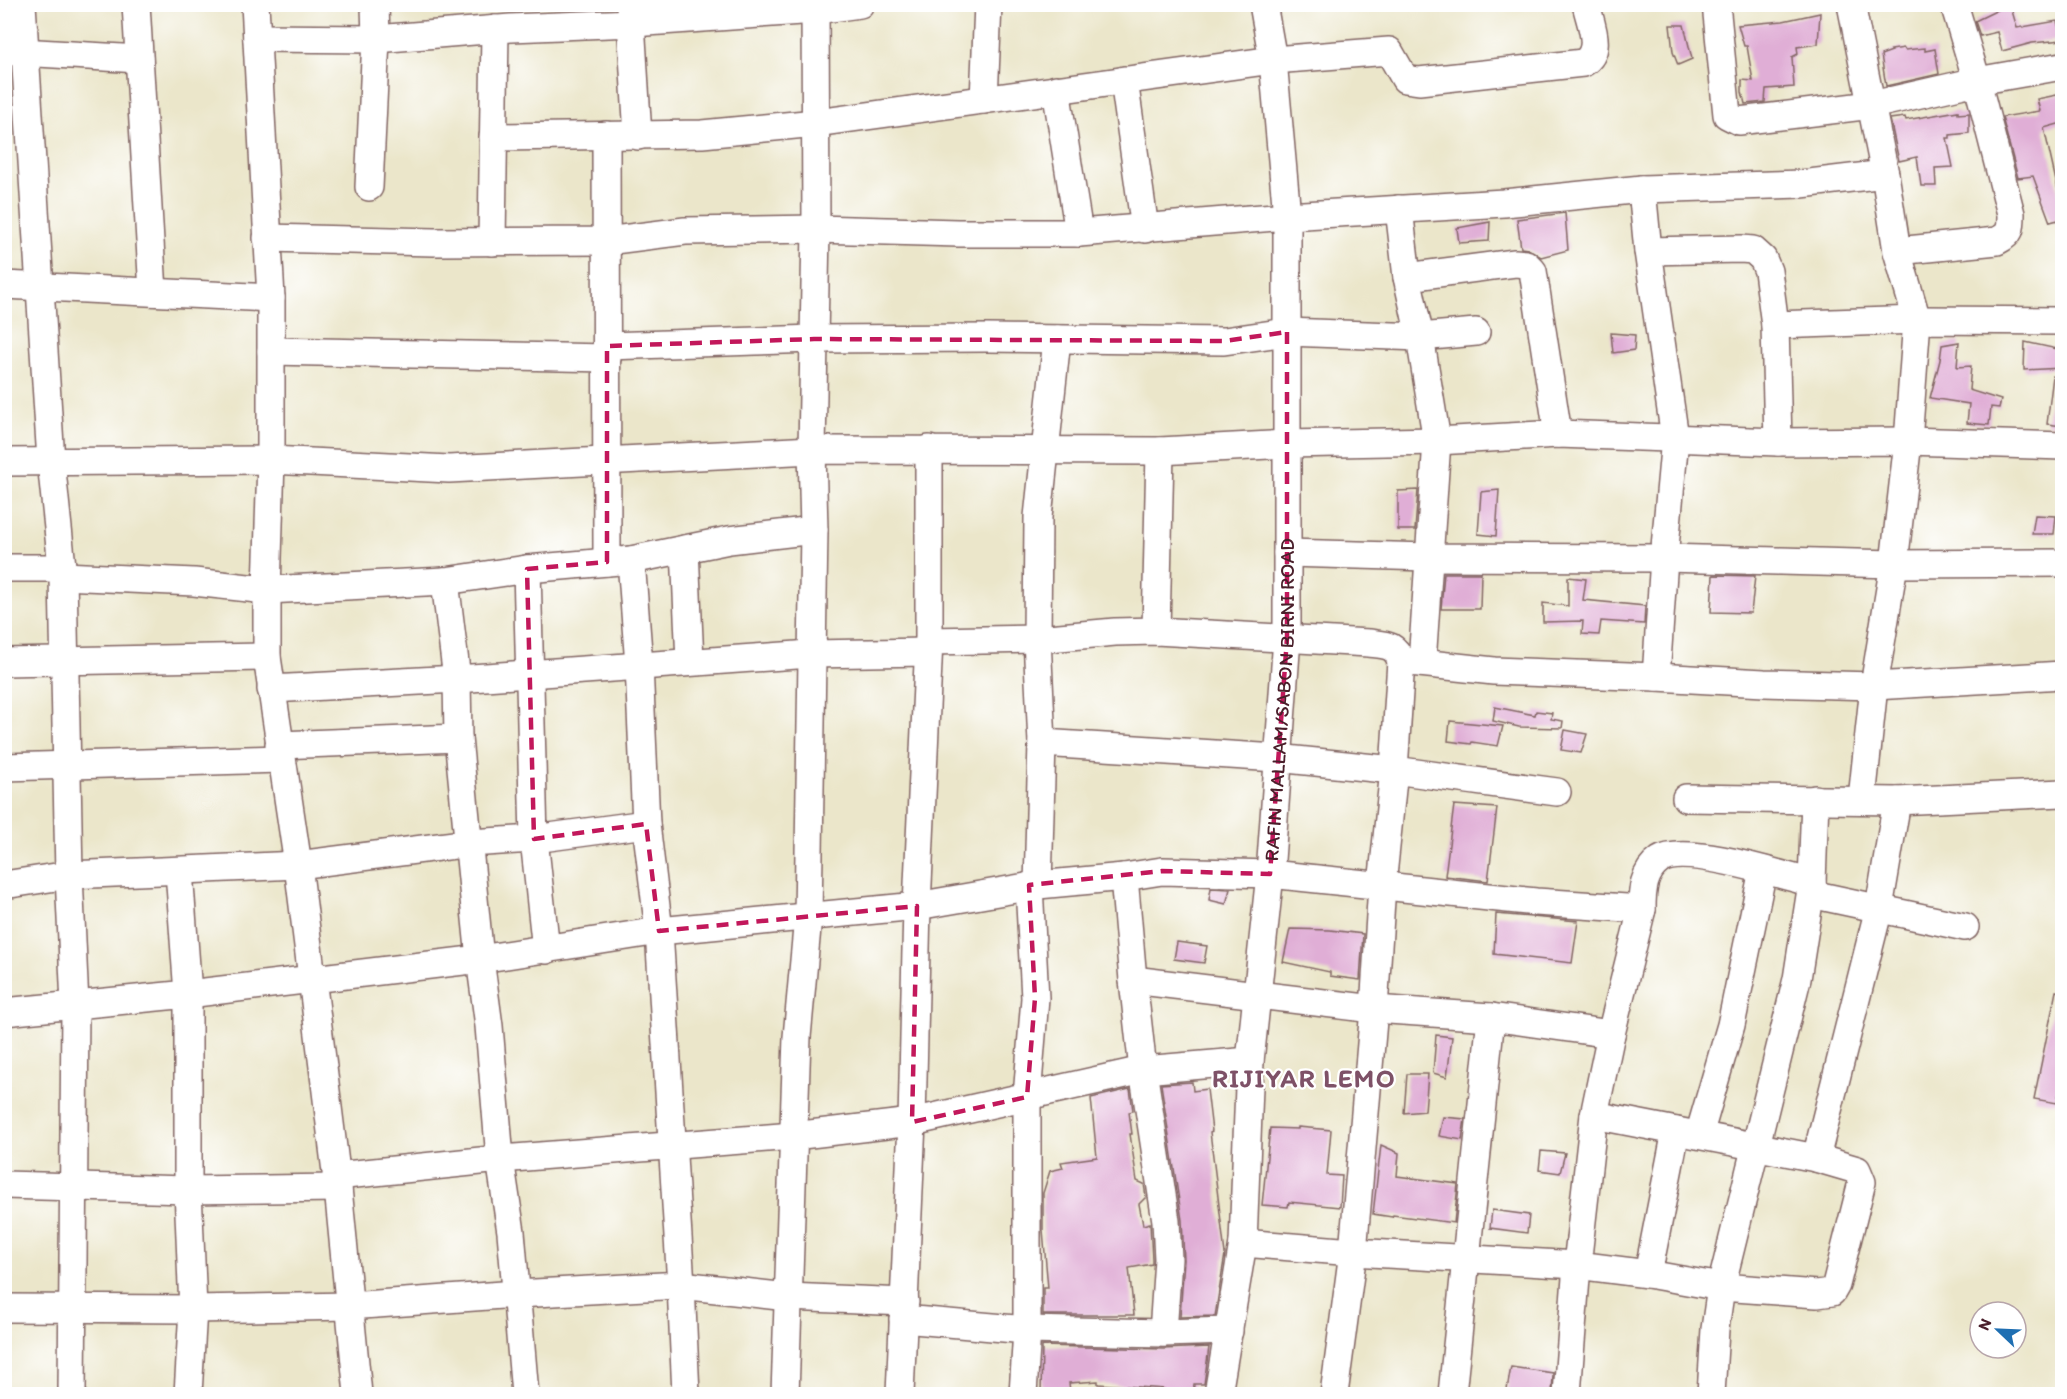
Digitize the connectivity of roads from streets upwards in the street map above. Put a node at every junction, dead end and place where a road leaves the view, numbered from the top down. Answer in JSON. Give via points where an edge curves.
{"nodes":[{"id":1,"x":22,"y":4,"type":"edge"},
{"id":2,"x":136,"y":4,"type":"edge"},
{"id":3,"x":255,"y":4,"type":"edge"},
{"id":4,"x":375,"y":4,"type":"edge"},
{"id":5,"x":860,"y":4,"type":"edge"},
{"id":6,"x":988,"y":4,"type":"edge"},
{"id":7,"x":1263,"y":4,"type":"edge"},
{"id":8,"x":1586,"y":4,"type":"edge"},
{"id":9,"x":1716,"y":4,"type":"edge"},
{"id":10,"x":1851,"y":4,"type":"edge"},
{"id":11,"x":1954,"y":4,"type":"edge"},
{"id":12,"x":815,"y":7,"type":"edge"},
{"id":13,"x":738,"y":10,"type":"edge"},
{"id":14,"x":631,"y":14,"type":"edge"},
{"id":15,"x":505,"y":21,"type":"edge"},
{"id":16,"x":257,"y":38,"type":"junction"},
{"id":17,"x":376,"y":39,"type":"junction"},
{"id":18,"x":15,"y":52,"type":"edge"},
{"id":19,"x":139,"y":59,"type":"junction"},
{"id":20,"x":1273,"y":60,"type":"junction"},
{"id":21,"x":2062,"y":66,"type":"edge"},
{"id":22,"x":1125,"y":80,"type":"junction"},
{"id":23,"x":1977,"y":81,"type":"junction"},
{"id":24,"x":1056,"y":88,"type":"junction"},
{"id":25,"x":984,"y":100,"type":"junction"},
{"id":26,"x":1872,"y":105,"type":"junction"},
{"id":27,"x":816,"y":123,"type":"junction"},
{"id":28,"x":606,"y":135,"type":"junction"},
{"id":29,"x":638,"y":136,"type":"junction"},
{"id":30,"x":493,"y":137,"type":"junction"},
{"id":31,"x":1885,"y":174,"type":"junction"},
{"id":32,"x":369,"y":187,"type":"dead end"},
{"id":33,"x":1642,"y":189,"type":"junction"},
{"id":34,"x":1399,"y":209,"type":"junction"},
{"id":35,"x":1287,"y":216,"type":"junction"},
{"id":36,"x":816,"y":229,"type":"junction"},
{"id":37,"x":1145,"y":229,"type":"junction"},
{"id":38,"x":1079,"y":233,"type":"junction"},
{"id":39,"x":267,"y":238,"type":"junction"},
{"id":40,"x":606,"y":241,"type":"junction"},
{"id":41,"x":492,"y":242,"type":"junction"},
{"id":42,"x":1648,"y":251,"type":"junction"},
{"id":43,"x":1897,"y":251,"type":"junction"},
{"id":44,"x":1407,"y":277,"type":"junction"},
{"id":45,"x":4,"y":285,"type":"edge"},
{"id":46,"x":40,"y":286,"type":"junction"},
{"id":47,"x":153,"y":292,"type":"junction"},
{"id":48,"x":271,"y":298,"type":"junction"},
{"id":49,"x":1917,"y":320,"type":"junction"},
{"id":50,"x":2062,"y":321,"type":"edge"},
{"id":51,"x":1774,"y":325,"type":"junction"},
{"id":52,"x":1287,"y":332,"type":"junction"},
{"id":53,"x":1476,"y":332,"type":"dead end"},
{"id":54,"x":1420,"y":337,"type":"junction"},
{"id":55,"x":814,"y":339,"type":"junction"},
{"id":56,"x":1057,"y":339,"type":"junction"},
{"id":57,"x":271,"y":351,"type":"junction"},
{"id":58,"x":607,"y":352,"type":"junction"},
{"id":59,"x":1558,"y":434,"type":"junction"},
{"id":60,"x":1675,"y":438,"type":"junction"},
{"id":61,"x":1437,"y":441,"type":"junction"},
{"id":62,"x":1908,"y":441,"type":"junction"},
{"id":63,"x":1778,"y":442,"type":"junction"},
{"id":64,"x":1287,"y":444,"type":"junction"},
{"id":65,"x":2062,"y":446,"type":"edge"},
{"id":66,"x":929,"y":449,"type":"junction"},
{"id":67,"x":812,"y":450,"type":"junction"},
{"id":68,"x":1160,"y":451,"type":"junction"},
{"id":69,"x":1044,"y":452,"type":"junction"},
{"id":70,"x":271,"y":460,"type":"junction"},
{"id":71,"x":607,"y":460,"type":"junction"},
{"id":72,"x":51,"y":461,"type":"junction"},
{"id":73,"x":4,"y":462,"type":"edge"},
{"id":74,"x":814,"y":530,"type":"junction"},
{"id":75,"x":685,"y":549,"type":"junction"},
{"id":76,"x":1287,"y":553,"type":"junction"},
{"id":77,"x":1428,"y":557,"type":"junction"},
{"id":78,"x":1664,"y":558,"type":"junction"},
{"id":79,"x":619,"y":561,"type":"junction"},
{"id":80,"x":2062,"y":563,"type":"edge"},
{"id":81,"x":1893,"y":564,"type":"junction"},
{"id":82,"x":4,"y":568,"type":"edge"},
{"id":83,"x":527,"y":569,"type":"junction"},
{"id":84,"x":63,"y":572,"type":"junction"},
{"id":85,"x":445,"y":581,"type":"junction"},
{"id":86,"x":267,"y":590,"type":"junction"},
{"id":87,"x":1156,"y":632,"type":"junction"},
{"id":88,"x":1287,"y":638,"type":"junction"},
{"id":89,"x":1037,"y":639,"type":"junction"},
{"id":90,"x":928,"y":646,"type":"junction"},
{"id":91,"x":811,"y":654,"type":"junction"},
{"id":92,"x":267,"y":657,"type":"junction"},
{"id":93,"x":64,"y":661,"type":"junction"},
{"id":94,"x":4,"y":662,"type":"edge"},
{"id":95,"x":690,"y":662,"type":"junction"},
{"id":96,"x":1412,"y":662,"type":"junction"},
{"id":97,"x":639,"y":665,"type":"junction"},
{"id":98,"x":531,"y":673,"type":"junction"},
{"id":99,"x":2062,"y":675,"type":"edge"},
{"id":100,"x":1656,"y":677,"type":"junction"},
{"id":101,"x":457,"y":679,"type":"junction"},
{"id":102,"x":1874,"y":686,"type":"junction"},
{"id":103,"x":272,"y":689,"type":"junction"},
{"id":104,"x":458,"y":738,"type":"junction"},
{"id":105,"x":1042,"y":743,"type":"junction"},
{"id":106,"x":280,"y":752,"type":"junction"},
{"id":107,"x":1277,"y":758,"type":"junction"},
{"id":108,"x":68,"y":764,"type":"junction"},
{"id":109,"x":4,"y":767,"type":"edge"},
{"id":110,"x":1394,"y":770,"type":"junction"},
{"id":111,"x":1557,"y":792,"type":"dead end"},
{"id":112,"x":2062,"y":793,"type":"edge"},
{"id":113,"x":1686,"y":798,"type":"dead end"},
{"id":114,"x":1815,"y":799,"type":"junction"},
{"id":115,"x":1862,"y":799,"type":"junction"},
{"id":116,"x":1898,"y":801,"type":"junction"},
{"id":117,"x":646,"y":824,"type":"junction"},
{"id":118,"x":534,"y":839,"type":"junction"},
{"id":119,"x":470,"y":843,"type":"junction"},
{"id":120,"x":298,"y":865,"type":"junction"},
{"id":121,"x":1763,"y":870,"type":"junction"},
{"id":122,"x":179,"y":871,"type":"junction"},
{"id":123,"x":1270,"y":874,"type":"junction"},
{"id":124,"x":69,"y":875,"type":"junction"},
{"id":125,"x":1124,"y":877,"type":"junction"},
{"id":126,"x":4,"y":885,"type":"edge"},
{"id":127,"x":1033,"y":885,"type":"junction"},
{"id":128,"x":1382,"y":885,"type":"junction"},
{"id":129,"x":1812,"y":888,"type":"junction"},
{"id":130,"x":917,"y":906,"type":"junction"},
{"id":131,"x":1879,"y":908,"type":"junction"},
{"id":132,"x":1642,"y":909,"type":"junction"},
{"id":133,"x":808,"y":917,"type":"junction"},
{"id":134,"x":1965,"y":927,"type":"dead end"},
{"id":135,"x":659,"y":931,"type":"junction"},
{"id":136,"x":546,"y":950,"type":"junction"},
{"id":137,"x":480,"y":959,"type":"junction"},
{"id":138,"x":310,"y":979,"type":"junction"},
{"id":139,"x":1133,"y":980,"type":"junction"},
{"id":140,"x":188,"y":993,"type":"junction"},
{"id":141,"x":1258,"y":995,"type":"junction"},
{"id":142,"x":75,"y":1005,"type":"junction"},
{"id":143,"x":1374,"y":1009,"type":"junction"},
{"id":144,"x":4,"y":1012,"type":"edge"},
{"id":145,"x":1491,"y":1017,"type":"junction"},
{"id":146,"x":1611,"y":1034,"type":"junction"},
{"id":147,"x":1250,"y":1061,"type":"junction"},
{"id":148,"x":1143,"y":1070,"type":"junction"},
{"id":149,"x":1027,"y":1096,"type":"junction"},
{"id":150,"x":1594,"y":1115,"type":"junction"},
{"id":151,"x":912,"y":1122,"type":"junction"},
{"id":152,"x":1688,"y":1133,"type":"junction"},
{"id":153,"x":793,"y":1136,"type":"junction"},
{"id":154,"x":671,"y":1144,"type":"junction"},
{"id":155,"x":1756,"y":1147,"type":"junction"},
{"id":156,"x":1816,"y":1158,"type":"junction"},
{"id":157,"x":500,"y":1159,"type":"junction"},
{"id":158,"x":337,"y":1182,"type":"junction"},
{"id":159,"x":4,"y":1185,"type":"edge"},
{"id":160,"x":73,"y":1186,"type":"junction"},
{"id":161,"x":188,"y":1190,"type":"junction"},
{"id":162,"x":1243,"y":1243,"type":"junction"},
{"id":163,"x":1353,"y":1252,"type":"junction"},
{"id":164,"x":1466,"y":1258,"type":"junction"},
{"id":165,"x":1577,"y":1265,"type":"junction"},
{"id":166,"x":1648,"y":1274,"type":"junction"},
{"id":167,"x":681,"y":1285,"type":"junction"},
{"id":168,"x":1721,"y":1287,"type":"junction"},
{"id":169,"x":517,"y":1294,"type":"junction"},
{"id":170,"x":788,"y":1297,"type":"junction"},
{"id":171,"x":349,"y":1306,"type":"junction"},
{"id":172,"x":4,"y":1308,"type":"edge"},
{"id":173,"x":73,"y":1309,"type":"junction"},
{"id":174,"x":193,"y":1309,"type":"junction"},
{"id":175,"x":904,"y":1310,"type":"junction"},
{"id":176,"x":1027,"y":1330,"type":"junction"},
{"id":177,"x":1229,"y":1331,"type":"junction"},
{"id":178,"x":1163,"y":1333,"type":"junction"},
{"id":179,"x":72,"y":1395,"type":"edge"},
{"id":180,"x":188,"y":1395,"type":"edge"},
{"id":181,"x":358,"y":1395,"type":"edge"},
{"id":182,"x":525,"y":1395,"type":"edge"},
{"id":183,"x":686,"y":1395,"type":"edge"},
{"id":184,"x":785,"y":1395,"type":"edge"},
{"id":185,"x":900,"y":1395,"type":"edge"},
{"id":186,"x":1023,"y":1395,"type":"edge"},
{"id":187,"x":1218,"y":1395,"type":"edge"},
{"id":188,"x":1334,"y":1395,"type":"edge"},
{"id":189,"x":1452,"y":1395,"type":"edge"},
{"id":190,"x":1567,"y":1395,"type":"edge"},
{"id":191,"x":1711,"y":1395,"type":"edge"}],
"edges":[{"from":1,"to":18,"type":"street"},
{"from":2,"to":19,"type":"street"},
{"from":3,"to":16,"type":"street"},
{"from":4,"to":17,"type":"street"},
{"from":5,"to":12,"type":"street"},
{"from":6,"to":25,"type":"street"},
{"from":7,"to":20,"type":"street","name":"RAFIN MALLAM/SABON BIRNI ROAD"},
{"from":8,"to":20,"type":"street","via":[[1595,48],[1583,63],[1419,81],[1405,79],[1389,51]]},
{"from":9,"to":26,"type":"street","via":[[1727,115],[1739,121]]},
{"from":10,"to":26,"type":"street"},
{"from":11,"to":23,"type":"street"},
{"from":12,"to":13,"type":"street"},
{"from":12,"to":27,"type":"street"},
{"from":13,"to":14,"type":"street"},
{"from":14,"to":15,"type":"street"},
{"from":14,"to":29,"type":"street"},
{"from":15,"to":17,"type":"street"},
{"from":15,"to":30,"type":"street"},
{"from":16,"to":17,"type":"street"},
{"from":16,"to":39,"type":"street"},
{"from":17,"to":32,"type":"street"},
{"from":18,"to":19,"type":"street"},
{"from":18,"to":46,"type":"street"},
{"from":19,"to":47,"type":"street"},
{"from":20,"to":22,"type":"street"},
{"from":20,"to":35,"type":"street","name":"RAFIN MALLAM/SABON BIRNI ROAD"},
{"from":21,"to":23,"type":"street"},
{"from":22,"to":24,"type":"street"},
{"from":22,"to":37,"type":"street"},
{"from":23,"to":26,"type":"street"},
{"from":23,"to":43,"type":"street","via":[[2011,214],[2011,230],[1997,241]]},
{"from":24,"to":25,"type":"street"},
{"from":24,"to":38,"type":"street"},
{"from":25,"to":27,"type":"street"},
{"from":26,"to":31,"type":"street"},
{"from":27,"to":29,"type":"street"},
{"from":27,"to":36,"type":"street"},
{"from":28,"to":29,"type":"street"},
{"from":28,"to":30,"type":"street"},
{"from":28,"to":40,"type":"street"},
{"from":30,"to":41,"type":"street"},
{"from":31,"to":33,"type":"street","via":[[1802,184]]},
{"from":31,"to":43,"type":"street"},
{"from":33,"to":34,"type":"street"},
{"from":33,"to":42,"type":"street"},
{"from":34,"to":35,"type":"street"},
{"from":34,"to":44,"type":"street"},
{"from":35,"to":37,"type":"street"},
{"from":35,"to":52,"type":"street","name":"RAFIN MALLAM/SABON BIRNI ROAD"},
{"from":36,"to":38,"type":"street"},
{"from":36,"to":40,"type":"street","via":[[685,231]]},
{"from":36,"to":55,"type":"street"},
{"from":37,"to":38,"type":"street"},
{"from":39,"to":41,"type":"street"},
{"from":39,"to":48,"type":"street"},
{"from":40,"to":41,"type":"street"},
{"from":40,"to":58,"type":"street"},
{"from":42,"to":51,"type":"street","via":[[1754,250],[1768,271]]},
{"from":42,"to":60,"type":"street"},
{"from":43,"to":49,"type":"street"},
{"from":44,"to":54,"type":"street"},
{"from":44,"to":59,"type":"street","via":[[1515,263],[1526,264],[1533,271]]},
{"from":45,"to":46,"type":"street"},
{"from":46,"to":47,"type":"street"},
{"from":46,"to":72,"type":"street"},
{"from":47,"to":48,"type":"street"},
{"from":48,"to":57,"type":"street"},
{"from":49,"to":50,"type":"street"},
{"from":49,"to":51,"type":"street"},
{"from":49,"to":62,"type":"street"},
{"from":51,"to":63,"type":"street"},
{"from":52,"to":54,"type":"street"},
{"from":52,"to":56,"type":"street","via":[[1224,340]]},
{"from":52,"to":64,"type":"street","name":"RAFIN MALLAM/SABON BIRNI ROAD"},
{"from":53,"to":54,"type":"street"},
{"from":54,"to":61,"type":"street"},
{"from":55,"to":56,"type":"street"},
{"from":55,"to":58,"type":"street"},
{"from":55,"to":67,"type":"street"},
{"from":56,"to":69,"type":"street"},
{"from":57,"to":58,"type":"street"},
{"from":57,"to":70,"type":"street"},
{"from":58,"to":71,"type":"street"},
{"from":59,"to":60,"type":"street"},
{"from":59,"to":61,"type":"street"},
{"from":60,"to":63,"type":"street"},
{"from":60,"to":78,"type":"street"},
{"from":61,"to":64,"type":"street"},
{"from":61,"to":77,"type":"street"},
{"from":62,"to":63,"type":"street"},
{"from":62,"to":65,"type":"street"},
{"from":62,"to":81,"type":"street"},
{"from":64,"to":68,"type":"street"},
{"from":64,"to":76,"type":"street","name":"RAFIN MALLAM/SABON BIRNI ROAD"},
{"from":66,"to":67,"type":"street"},
{"from":66,"to":69,"type":"street"},
{"from":66,"to":90,"type":"street"},
{"from":67,"to":71,"type":"street"},
{"from":67,"to":74,"type":"street"},
{"from":68,"to":69,"type":"street"},
{"from":68,"to":87,"type":"street"},
{"from":69,"to":89,"type":"street","via":[[1038,517]]},
{"from":70,"to":71,"type":"street","via":[[449,469]]},
{"from":70,"to":72,"type":"street"},
{"from":70,"to":86,"type":"street"},
{"from":71,"to":79,"type":"street"},
{"from":72,"to":73,"type":"street"},
{"from":72,"to":84,"type":"street"},
{"from":74,"to":75,"type":"street"},
{"from":74,"to":91,"type":"street"},
{"from":75,"to":79,"type":"street"},
{"from":75,"to":95,"type":"street"},
{"from":76,"to":77,"type":"street"},
{"from":76,"to":88,"type":"street","name":"RAFIN MALLAM/SABON BIRNI ROAD"},
{"from":77,"to":78,"type":"street"},
{"from":77,"to":96,"type":"street"},
{"from":78,"to":81,"type":"street"},
{"from":78,"to":100,"type":"street"},
{"from":79,"to":83,"type":"street"},
{"from":79,"to":97,"type":"street"},
{"from":80,"to":81,"type":"street"},
{"from":81,"to":102,"type":"street"},
{"from":82,"to":84,"type":"street"},
{"from":83,"to":85,"type":"street"},
{"from":83,"to":98,"type":"street"},
{"from":84,"to":86,"type":"street"},
{"from":84,"to":93,"type":"street"},
{"from":85,"to":86,"type":"street"},
{"from":85,"to":101,"type":"street"},
{"from":86,"to":92,"type":"street"},
{"from":87,"to":88,"type":"street"},
{"from":87,"to":89,"type":"street"},
{"from":88,"to":96,"type":"street","via":[[1390,646]]},
{"from":88,"to":107,"type":"street","name":"RAFIN MALLAM/SABON BIRNI ROAD"},
{"from":89,"to":90,"type":"street"},
{"from":89,"to":105,"type":"street"},
{"from":90,"to":91,"type":"street"},
{"from":90,"to":130,"type":"street"},
{"from":91,"to":95,"type":"street"},
{"from":91,"to":133,"type":"street"},
{"from":92,"to":93,"type":"street"},
{"from":92,"to":103,"type":"street"},
{"from":93,"to":94,"type":"street"},
{"from":93,"to":108,"type":"street"},
{"from":95,"to":97,"type":"street"},
{"from":96,"to":100,"type":"street","via":[[1494,671]]},
{"from":96,"to":110,"type":"street"},
{"from":97,"to":98,"type":"street"},
{"from":97,"to":117,"type":"street"},
{"from":98,"to":101,"type":"street"},
{"from":98,"to":118,"type":"street"},
{"from":99,"to":102,"type":"street"},
{"from":100,"to":102,"type":"street"},
{"from":101,"to":103,"type":"street"},
{"from":101,"to":104,"type":"street"},
{"from":102,"to":115,"type":"street"},
{"from":103,"to":106,"type":"street"},
{"from":104,"to":106,"type":"street"},
{"from":104,"to":119,"type":"street"},
{"from":105,"to":107,"type":"street"},
{"from":105,"to":127,"type":"street"},
{"from":106,"to":108,"type":"street"},
{"from":106,"to":120,"type":"street"},
{"from":107,"to":110,"type":"street"},
{"from":107,"to":123,"type":"street","name":"RAFIN MALLAM/SABON BIRNI ROAD"},
{"from":108,"to":109,"type":"street"},
{"from":108,"to":124,"type":"street"},
{"from":110,"to":111,"type":"street"},
{"from":110,"to":128,"type":"street"},
{"from":112,"to":116,"type":"street"},
{"from":113,"to":114,"type":"street"},
{"from":114,"to":115,"type":"street"},
{"from":114,"to":129,"type":"street"},
{"from":115,"to":116,"type":"street"},
{"from":116,"to":131,"type":"street"},
{"from":117,"to":118,"type":"street"},
{"from":117,"to":135,"type":"street"},
{"from":118,"to":119,"type":"street"},
{"from":118,"to":136,"type":"street"},
{"from":119,"to":120,"type":"street"},
{"from":119,"to":137,"type":"street"},
{"from":120,"to":122,"type":"street"},
{"from":120,"to":138,"type":"street"},
{"from":121,"to":129,"type":"street"},
{"from":121,"to":132,"type":"street","via":[[1683,854],[1661,859],[1647,873],[1641,890]]},
{"from":121,"to":152,"type":"street","via":[[1731,1025]]},
{"from":122,"to":124,"type":"street"},
{"from":122,"to":140,"type":"street"},
{"from":123,"to":125,"type":"street","via":[[1162,871]]},
{"from":123,"to":128,"type":"street"},
{"from":123,"to":141,"type":"street","name":"RAFIN MALLAM/SABON BIRNI ROAD"},
{"from":124,"to":126,"type":"street"},
{"from":124,"to":142,"type":"street"},
{"from":125,"to":127,"type":"street"},
{"from":125,"to":139,"type":"street"},
{"from":127,"to":130,"type":"street"},
{"from":127,"to":149,"type":"street","via":[[1035,998]]},
{"from":128,"to":132,"type":"street"},
{"from":128,"to":143,"type":"street"},
{"from":129,"to":131,"type":"street"},
{"from":129,"to":155,"type":"street","via":[[1797,979]]},
{"from":130,"to":133,"type":"street"},
{"from":130,"to":151,"type":"street"},
{"from":131,"to":134,"type":"street"},
{"from":131,"to":156,"type":"street"},
{"from":132,"to":146,"type":"street"},
{"from":133,"to":135,"type":"street"},
{"from":133,"to":153,"type":"street"},
{"from":135,"to":136,"type":"street"},
{"from":135,"to":154,"type":"street"},
{"from":136,"to":137,"type":"street"},
{"from":137,"to":138,"type":"street"},
{"from":137,"to":157,"type":"street"},
{"from":138,"to":140,"type":"street"},
{"from":138,"to":158,"type":"street"},
{"from":139,"to":141,"type":"street"},
{"from":139,"to":148,"type":"street"},
{"from":140,"to":142,"type":"street"},
{"from":140,"to":161,"type":"street"},
{"from":141,"to":143,"type":"street"},
{"from":141,"to":147,"type":"street","name":"RAFIN MALLAM/SABON BIRNI ROAD"},
{"from":142,"to":144,"type":"street"},
{"from":142,"to":160,"type":"street"},
{"from":143,"to":145,"type":"street"},
{"from":143,"to":163,"type":"street"},
{"from":145,"to":146,"type":"street"},
{"from":145,"to":164,"type":"street"},
{"from":146,"to":150,"type":"street"},
{"from":147,"to":148,"type":"street"},
{"from":147,"to":162,"type":"street","name":"RAFIN MALLAM/SABON BIRNI ROAD"},
{"from":148,"to":149,"type":"street"},
{"from":148,"to":178,"type":"street","via":[[1166,1221],[1168,1259]]},
{"from":149,"to":151,"type":"street"},
{"from":149,"to":176,"type":"street"},
{"from":150,"to":152,"type":"street"},
{"from":150,"to":165,"type":"street"},
{"from":151,"to":153,"type":"street"},
{"from":151,"to":175,"type":"street"},
{"from":152,"to":155,"type":"street"},
{"from":152,"to":166,"type":"street"},
{"from":153,"to":154,"type":"street"},
{"from":153,"to":170,"type":"street"},
{"from":154,"to":157,"type":"street"},
{"from":154,"to":167,"type":"street"},
{"from":155,"to":156,"type":"street"},
{"from":155,"to":168,"type":"street"},
{"from":156,"to":168,"type":"street","via":[[1857,1170],[1862,1182],[1832,1292]]},
{"from":157,"to":158,"type":"street"},
{"from":157,"to":169,"type":"street"},
{"from":158,"to":161,"type":"street"},
{"from":158,"to":171,"type":"street"},
{"from":159,"to":160,"type":"street"},
{"from":160,"to":161,"type":"street"},
{"from":160,"to":173,"type":"street"},
{"from":161,"to":174,"type":"street"},
{"from":162,"to":163,"type":"street"},
{"from":162,"to":177,"type":"street","name":"RAFIN MALLAM/SABON BIRNI ROAD"},
{"from":163,"to":164,"type":"street"},
{"from":163,"to":188,"type":"street"},
{"from":164,"to":165,"type":"street"},
{"from":164,"to":189,"type":"street"},
{"from":165,"to":166,"type":"street"},
{"from":165,"to":190,"type":"street"},
{"from":166,"to":168,"type":"street"},
{"from":167,"to":169,"type":"street"},
{"from":167,"to":170,"type":"street"},
{"from":167,"to":183,"type":"street"},
{"from":168,"to":191,"type":"street"},
{"from":169,"to":171,"type":"street"},
{"from":169,"to":182,"type":"street"},
{"from":170,"to":175,"type":"street"},
{"from":170,"to":184,"type":"street"},
{"from":171,"to":174,"type":"street"},
{"from":171,"to":181,"type":"street"},
{"from":172,"to":173,"type":"street"},
{"from":173,"to":174,"type":"street"},
{"from":173,"to":179,"type":"street"},
{"from":174,"to":180,"type":"street"},
{"from":175,"to":176,"type":"street"},
{"from":175,"to":185,"type":"street"},
{"from":176,"to":178,"type":"street"},
{"from":176,"to":186,"type":"street"},
{"from":177,"to":178,"type":"street"},
{"from":177,"to":187,"type":"street","name":"RAFIN MALLAM/SABON BIRNI ROAD"}]}
